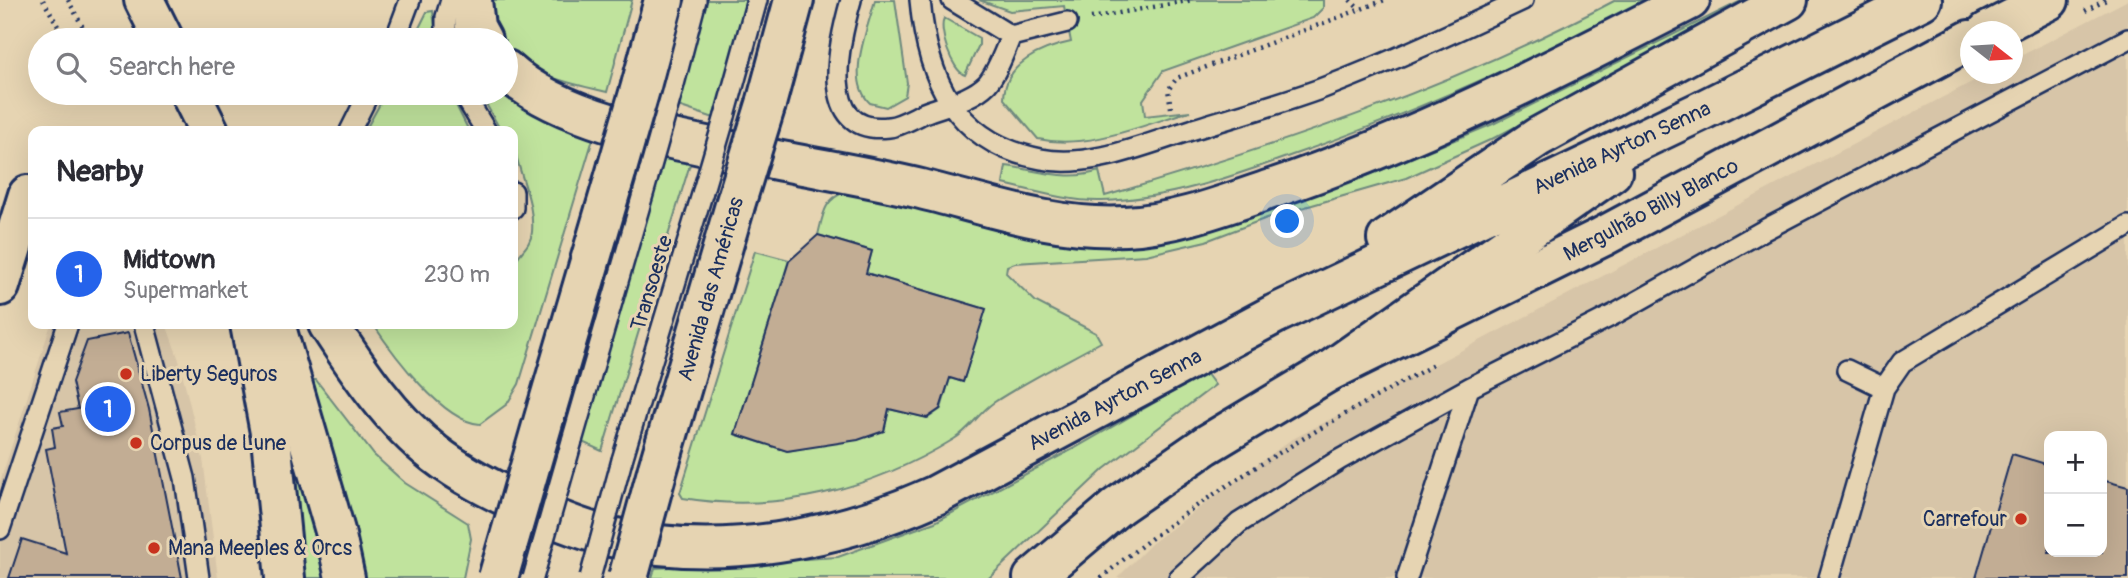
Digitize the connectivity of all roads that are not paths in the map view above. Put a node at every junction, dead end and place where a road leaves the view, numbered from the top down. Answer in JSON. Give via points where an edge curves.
{"nodes":[{"id":1,"x":144,"y":0,"type":"edge"},
{"id":2,"x":410,"y":0,"type":"edge"},
{"id":3,"x":451,"y":0,"type":"edge"},
{"id":4,"x":472,"y":0,"type":"edge"},
{"id":5,"x":664,"y":0,"type":"edge"},
{"id":6,"x":696,"y":0,"type":"edge"},
{"id":7,"x":757,"y":0,"type":"edge"},
{"id":8,"x":794,"y":0,"type":"edge"},
{"id":9,"x":851,"y":0,"type":"edge"},
{"id":10,"x":920,"y":0,"type":"edge"},
{"id":11,"x":952,"y":0,"type":"edge"},
{"id":12,"x":1523,"y":0,"type":"edge"},
{"id":13,"x":1690,"y":0,"type":"edge"},
{"id":14,"x":1787,"y":0,"type":"edge"},
{"id":15,"x":1922,"y":0,"type":"edge"},
{"id":16,"x":2049,"y":0,"type":"edge"},
{"id":17,"x":2008,"y":21,"type":"edge"},
{"id":18,"x":1067,"y":22,"type":"road end"},
{"id":19,"x":158,"y":28,"type":"edge"},
{"id":20,"x":400,"y":28,"type":"edge"},
{"id":21,"x":446,"y":28,"type":"edge"},
{"id":22,"x":476,"y":28,"type":"edge"},
{"id":23,"x":1011,"y":36,"type":"junction"},
{"id":24,"x":2128,"y":38,"type":"edge"},
{"id":25,"x":1960,"y":45,"type":"edge"},
{"id":26,"x":518,"y":79,"type":"edge"},
{"id":27,"x":656,"y":89,"type":"junction"},
{"id":28,"x":950,"y":104,"type":"junction"},
{"id":29,"x":198,"y":105,"type":"edge"},
{"id":30,"x":363,"y":105,"type":"edge"},
{"id":31,"x":470,"y":105,"type":"edge"},
{"id":32,"x":1699,"y":112,"type":"junction"},
{"id":33,"x":211,"y":126,"type":"edge"},
{"id":34,"x":352,"y":126,"type":"edge"},
{"id":35,"x":483,"y":126,"type":"edge"},
{"id":36,"x":632,"y":173,"type":"junction"},
{"id":37,"x":28,"y":195,"type":"dead end"},
{"id":38,"x":719,"y":198,"type":"junction"},
{"id":39,"x":2128,"y":226,"type":"edge"},
{"id":40,"x":8,"y":236,"type":"edge"},
{"id":41,"x":0,"y":286,"type":"edge"},
{"id":42,"x":1275,"y":314,"type":"junction"},
{"id":43,"x":66,"y":329,"type":"edge"},
{"id":44,"x":145,"y":329,"type":"edge"},
{"id":45,"x":251,"y":329,"type":"edge"},
{"id":46,"x":276,"y":329,"type":"edge"},
{"id":47,"x":331,"y":329,"type":"edge"},
{"id":48,"x":1847,"y":370,"type":"dead end"},
{"id":49,"x":1328,"y":372,"type":"junction"},
{"id":50,"x":1469,"y":388,"type":"junction"},
{"id":51,"x":1884,"y":388,"type":"junction"},
{"id":52,"x":640,"y":466,"type":"junction"},
{"id":53,"x":0,"y":529,"type":"edge"},
{"id":54,"x":199,"y":578,"type":"edge"},
{"id":55,"x":285,"y":578,"type":"edge"},
{"id":56,"x":345,"y":578,"type":"edge"},
{"id":57,"x":498,"y":578,"type":"edge"},
{"id":58,"x":533,"y":578,"type":"edge"},
{"id":59,"x":590,"y":578,"type":"edge"},
{"id":60,"x":628,"y":578,"type":"edge"},
{"id":61,"x":1033,"y":578,"type":"edge"},
{"id":62,"x":1179,"y":578,"type":"edge"},
{"id":63,"x":1407,"y":578,"type":"edge"},
{"id":64,"x":1829,"y":578,"type":"edge"}],
"edges":[{"from":1,"to":19,"type":"main road"},
{"from":2,"to":20,"type":"lane"},
{"from":3,"to":21,"type":"lane"},
{"from":4,"to":22,"type":"main road"},
{"from":5,"to":27,"type":"main road"},
{"from":6,"to":27,"type":"lane"},
{"from":7,"to":38,"type":"lane","bridge":true,"via":[[725,116]]},
{"from":8,"to":38,"type":"main road","name":"Avenida das Américas","bridge":true,"via":[[766,104]]},
{"from":9,"to":28,"type":"lane","via":[[836,71],[843,106],[855,119],[890,127]]},
{"from":10,"to":28,"type":"lane","via":[[935,79]]},
{"from":11,"to":23,"type":"lane"},
{"from":12,"to":28,"type":"lane","via":[[1321,89],[1107,155],[1065,161],[1012,150],[964,120]]},
{"from":13,"to":26,"type":"main road","via":[[1518,89],[1335,168],[1205,212],[1126,226],[1080,225],[1035,217],[599,120],[543,98]]},
{"from":14,"to":42,"type":"main road","via":[[1538,137]]},
{"from":15,"to":32,"type":"main road","name":"Avenida Ayrton Senna"},
{"from":16,"to":17,"type":"main road"},
{"from":18,"to":23,"type":"lane"},
{"from":23,"to":28,"type":"lane","via":[[988,82]]},
{"from":24,"to":50,"type":"lane"},
{"from":25,"to":49,"type":"main road","name":"Mergulhão Billy Blanco","via":[[1602,237]]},
{"from":27,"to":36,"type":"main road","bridge":true},
{"from":29,"to":33,"type":"main road"},
{"from":30,"to":34,"type":"lane"},
{"from":31,"to":35,"type":"lane"},
{"from":32,"to":42,"type":"main road","name":"Avenida Ayrton Senna"},
{"from":32,"to":49,"type":"main road"},
{"from":36,"to":57,"type":"main road","bridge":true,"via":[[547,408]]},
{"from":36,"to":58,"type":"lane","name":"Transoeste","bridge":true,"via":[[572,441]]},
{"from":37,"to":40,"type":"main road"},
{"from":38,"to":52,"type":"main road","name":"Avenida das Américas"},
{"from":39,"to":51,"type":"lane","via":[[1902,362]]},
{"from":40,"to":41,"type":"main road"},
{"from":42,"to":47,"type":"main road","name":"Avenida Ayrton Senna","via":[[936,495],[892,514],[796,541],[741,545],[681,545],[612,537],[562,522],[484,486],[435,454],[401,421]]},
{"from":43,"to":53,"type":"lane"},
{"from":44,"to":54,"type":"lane","via":[[185,478]]},
{"from":45,"to":55,"type":"main road","via":[[271,438]]},
{"from":46,"to":56,"type":"main road"},
{"from":48,"to":51,"type":"lane"},
{"from":49,"to":61,"type":"main road","via":[[1206,444],[1118,506]]},
{"from":50,"to":62,"type":"lane","via":[[1339,460],[1239,523]]},
{"from":50,"to":63,"type":"lane"},
{"from":51,"to":64,"type":"lane"},
{"from":52,"to":59,"type":"lane","bridge":true},
{"from":52,"to":60,"type":"main road","name":"Avenida das Américas","bridge":true}]}
